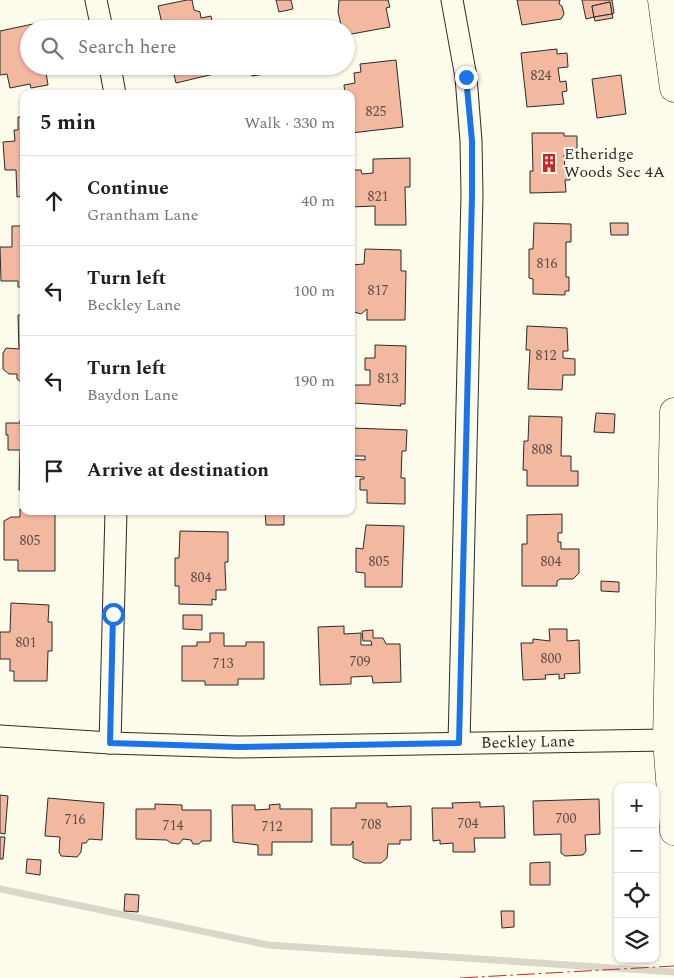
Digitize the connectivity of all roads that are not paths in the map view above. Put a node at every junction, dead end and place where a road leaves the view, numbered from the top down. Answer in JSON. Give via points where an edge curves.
{"nodes":[{"id":1,"x":96,"y":0,"type":"edge"},
{"id":2,"x":452,"y":0,"type":"edge"},
{"id":3,"x":662,"y":0,"type":"edge"},
{"id":4,"x":100,"y":20,"type":"edge"},
{"id":5,"x":112,"y":75,"type":"edge"},
{"id":6,"x":674,"y":88,"type":"edge"},
{"id":7,"x":114,"y":90,"type":"edge"},
{"id":8,"x":674,"y":412,"type":"edge"},
{"id":9,"x":116,"y":515,"type":"edge"},
{"id":10,"x":0,"y":736,"type":"edge"},
{"id":11,"x":667,"y":740,"type":"junction"},
{"id":12,"x":110,"y":743,"type":"junction"},
{"id":13,"x":459,"y":743,"type":"junction"},
{"id":14,"x":674,"y":831,"type":"edge"}],
"edges":[{"from":1,"to":4,"type":"street"},
{"from":2,"to":13,"type":"street","via":[[466,77],[472,141]]},
{"from":3,"to":6,"type":"street"},
{"from":5,"to":7,"type":"street"},
{"from":8,"to":11,"type":"street"},
{"from":9,"to":12,"type":"street"},
{"from":10,"to":12,"type":"street","name":"Beckley Lane"},
{"from":11,"to":13,"type":"street","name":"Beckley Lane"},
{"from":11,"to":14,"type":"street"},
{"from":12,"to":13,"type":"street","name":"Beckley Lane","via":[[238,747]]}]}
